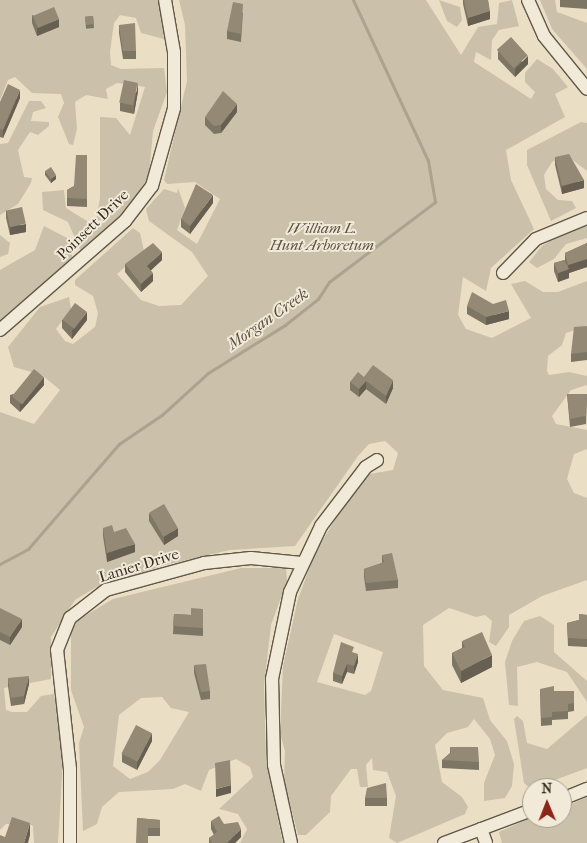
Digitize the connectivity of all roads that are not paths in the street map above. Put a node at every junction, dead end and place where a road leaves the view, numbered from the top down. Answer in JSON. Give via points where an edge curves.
{"nodes":[{"id":1,"x":165,"y":0,"type":"edge"},
{"id":2,"x":528,"y":0,"type":"edge"},
{"id":3,"x":587,"y":89,"type":"edge"},
{"id":4,"x":587,"y":218,"type":"edge"},
{"id":5,"x":503,"y":273,"type":"dead end"},
{"id":6,"x":0,"y":330,"type":"edge"},
{"id":7,"x":377,"y":460,"type":"dead end"},
{"id":8,"x":302,"y":563,"type":"junction"},
{"id":9,"x":587,"y":789,"type":"edge"},
{"id":10,"x":572,"y":795,"type":"edge"},
{"id":11,"x":522,"y":814,"type":"edge"},
{"id":12,"x":481,"y":829,"type":"junction"},
{"id":13,"x":70,"y":843,"type":"edge"},
{"id":14,"x":291,"y":843,"type":"edge"},
{"id":15,"x":444,"y":843,"type":"edge"},
{"id":16,"x":486,"y":843,"type":"edge"}],
"edges":[{"from":1,"to":6,"type":"street","name":"Poinsett Drive","via":[[174,52],[174,108],[152,186],[125,221]]},
{"from":2,"to":3,"type":"street","via":[[544,36]]},
{"from":4,"to":5,"type":"street","via":[[536,240]]},
{"from":7,"to":8,"type":"street","via":[[366,467],[321,526]]},
{"from":8,"to":13,"type":"street","name":"Lanier Drive","via":[[251,558],[204,563],[106,590],[70,618],[57,650],[70,769]]},
{"from":8,"to":14,"type":"street","via":[[290,592],[272,679],[274,765]]},
{"from":9,"to":10,"type":"street"},
{"from":11,"to":12,"type":"street"},
{"from":12,"to":15,"type":"street"},
{"from":12,"to":16,"type":"street"}]}
